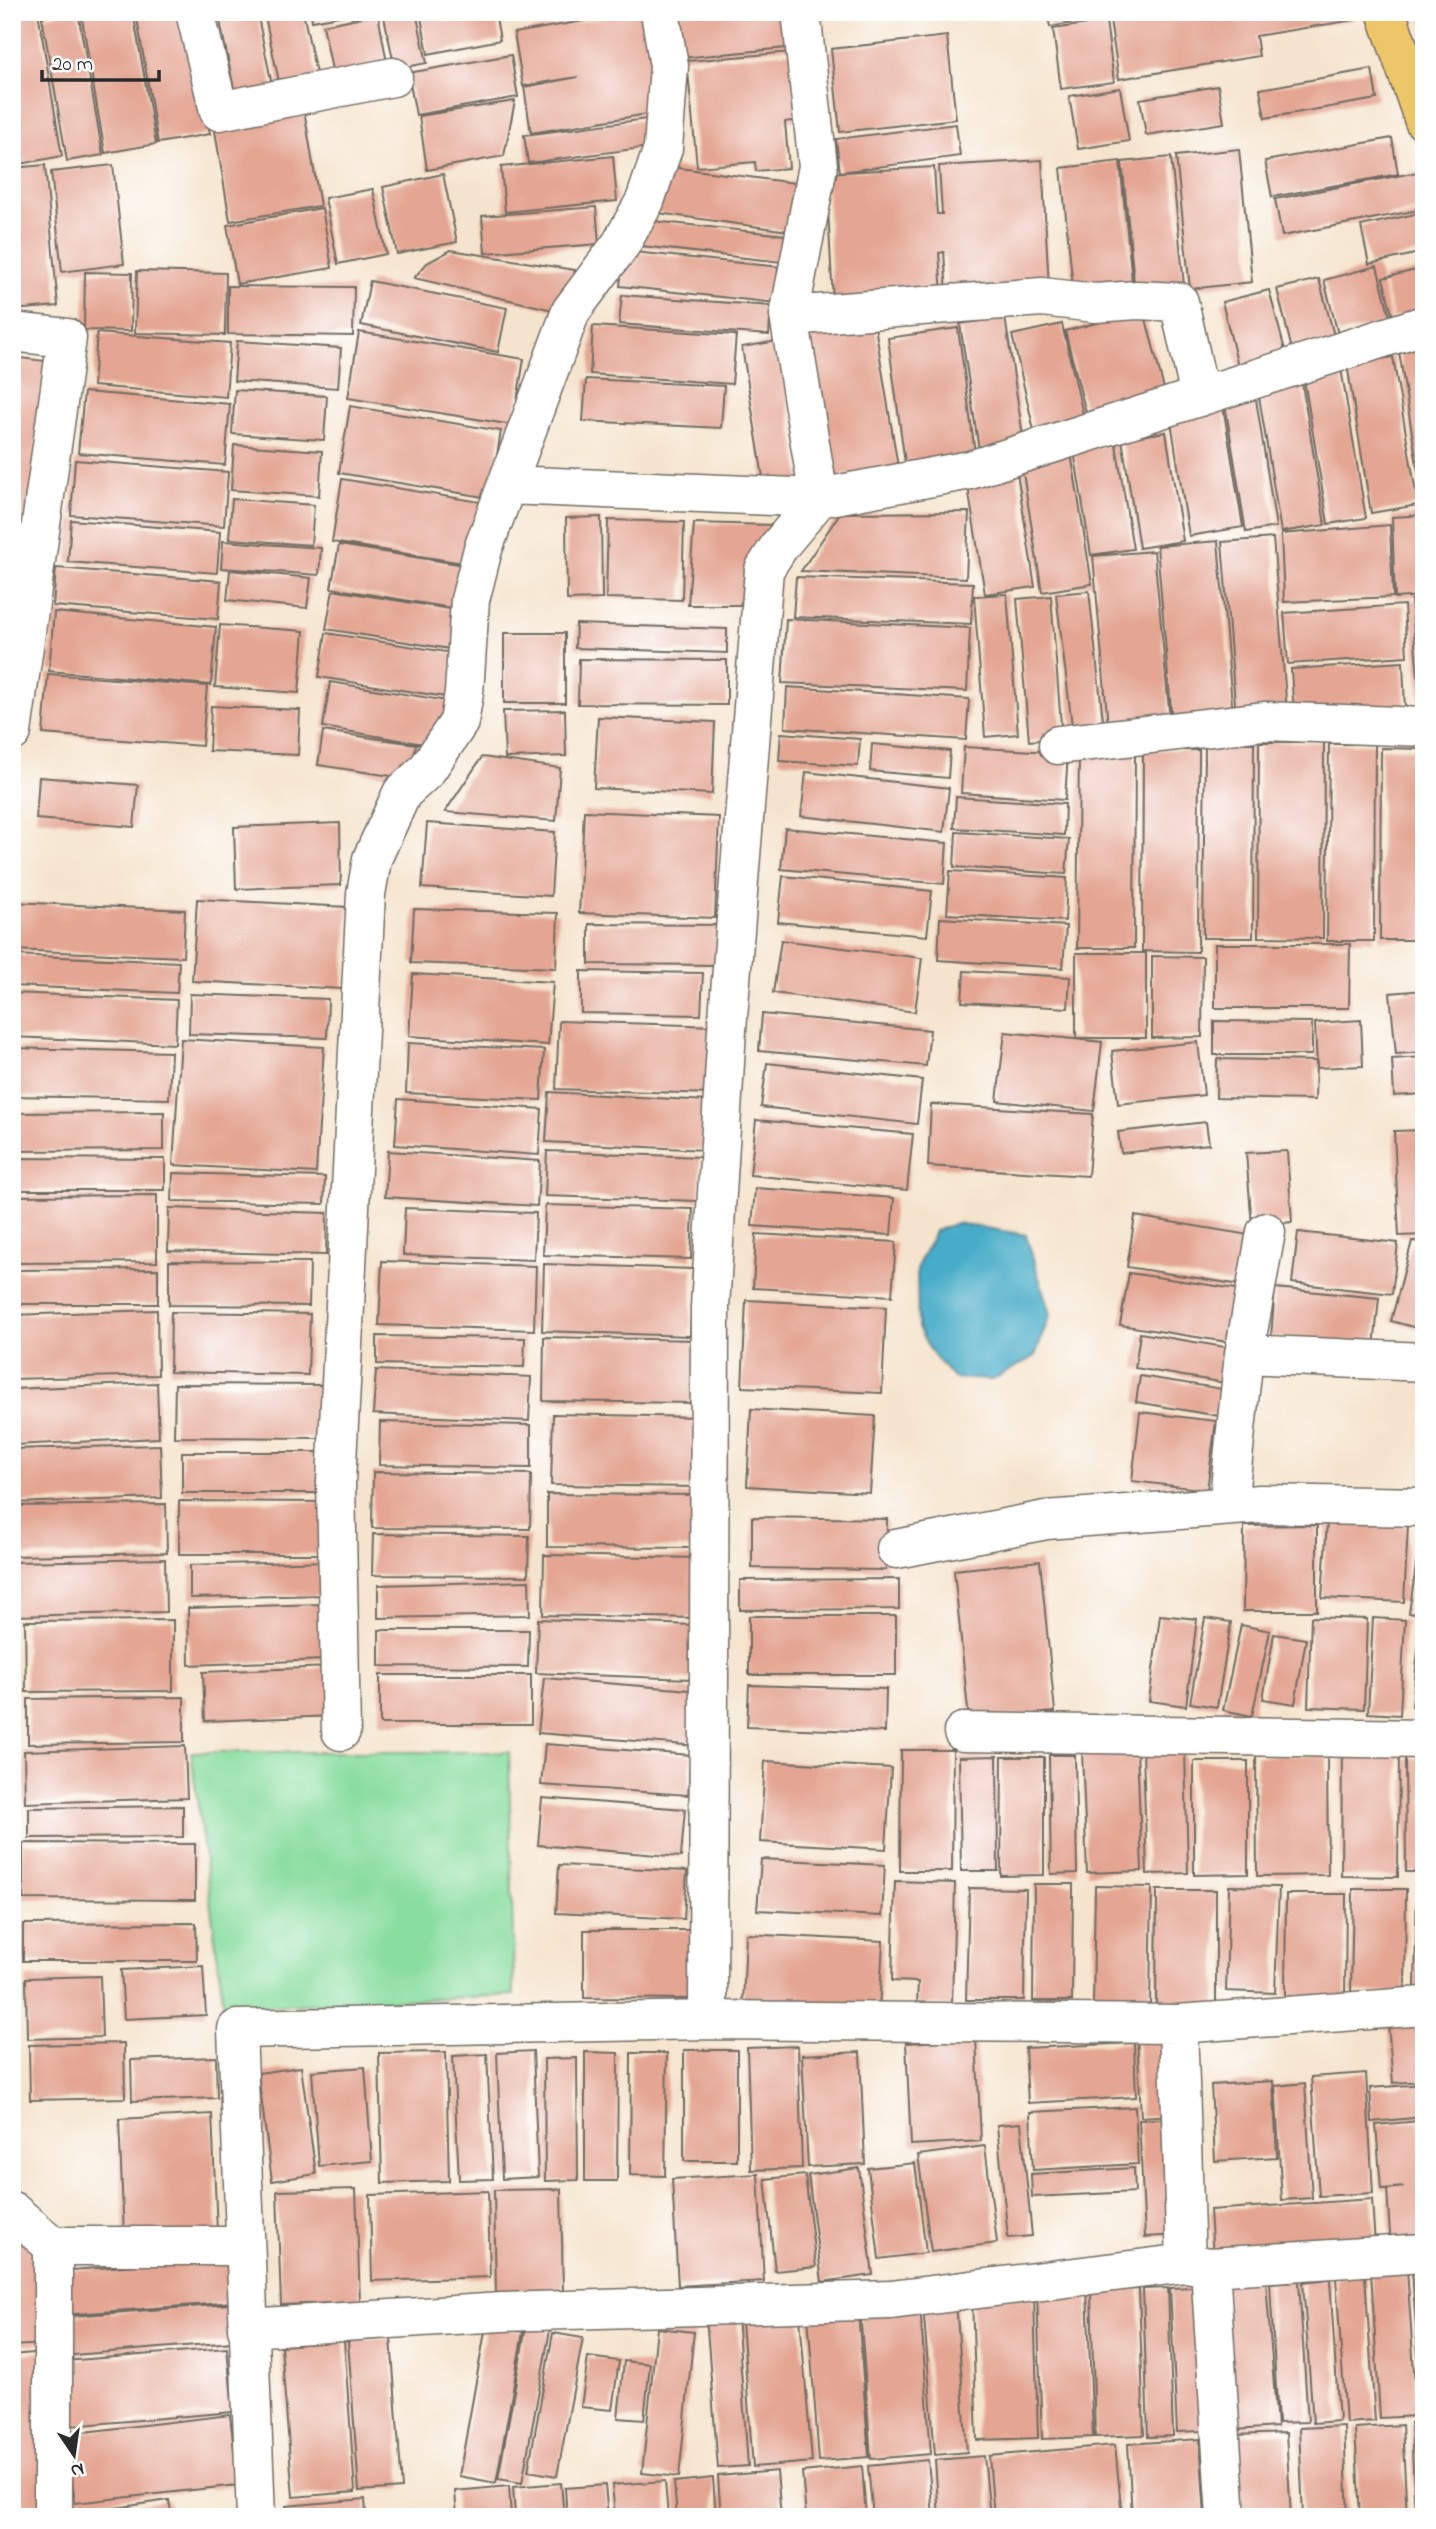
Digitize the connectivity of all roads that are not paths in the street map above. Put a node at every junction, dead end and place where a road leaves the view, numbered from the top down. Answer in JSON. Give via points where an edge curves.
{"nodes":[{"id":1,"x":195,"y":12,"type":"edge"},
{"id":2,"x":660,"y":12,"type":"edge"},
{"id":3,"x":801,"y":12,"type":"edge"},
{"id":4,"x":1386,"y":12,"type":"edge"},
{"id":5,"x":393,"y":77,"type":"dead end"},
{"id":6,"x":1424,"y":121,"type":"edge"},
{"id":7,"x":789,"y":316,"type":"junction"},
{"id":8,"x":1424,"y":325,"type":"edge"},
{"id":9,"x":12,"y":332,"type":"edge"},
{"id":10,"x":1200,"y":397,"type":"junction"},
{"id":11,"x":507,"y":485,"type":"junction"},
{"id":12,"x":819,"y":498,"type":"junction"},
{"id":13,"x":13,"y":727,"type":"edge"},
{"id":14,"x":1424,"y":727,"type":"edge"},
{"id":15,"x":1058,"y":745,"type":"dead end"},
{"id":16,"x":1266,"y":1232,"type":"dead end"},
{"id":17,"x":1244,"y":1354,"type":"junction"},
{"id":18,"x":1424,"y":1362,"type":"edge"},
{"id":19,"x":1228,"y":1506,"type":"junction"},
{"id":20,"x":1424,"y":1507,"type":"edge"},
{"id":21,"x":896,"y":1549,"type":"dead end"},
{"id":22,"x":341,"y":1731,"type":"dead end"},
{"id":23,"x":963,"y":1732,"type":"dead end"},
{"id":24,"x":1424,"y":1739,"type":"edge"},
{"id":25,"x":1424,"y":2006,"type":"edge"},
{"id":26,"x":708,"y":2020,"type":"junction"},
{"id":27,"x":1178,"y":2024,"type":"junction"},
{"id":28,"x":12,"y":2211,"type":"edge"},
{"id":29,"x":53,"y":2246,"type":"junction"},
{"id":30,"x":245,"y":2246,"type":"junction"},
{"id":31,"x":1424,"y":2253,"type":"edge"},
{"id":32,"x":1198,"y":2265,"type":"junction"},
{"id":33,"x":247,"y":2328,"type":"junction"},
{"id":34,"x":53,"y":2517,"type":"edge"},
{"id":35,"x":256,"y":2517,"type":"edge"},
{"id":36,"x":1226,"y":2517,"type":"edge"}],
"edges":[{"from":1,"to":5,"type":"street","via":[[219,111]]},
{"from":2,"to":11,"type":"street","via":[[669,66],[663,148],[645,201],[621,244],[571,311]]},
{"from":3,"to":7,"type":"street","via":[[818,166]]},
{"from":4,"to":6,"type":"main road"},
{"from":7,"to":10,"type":"street","via":[[1042,297],[1095,303],[1179,302]]},
{"from":7,"to":12,"type":"street"},
{"from":8,"to":10,"type":"street"},
{"from":9,"to":13,"type":"street","via":[[67,338]]},
{"from":10,"to":12,"type":"street","via":[[970,470]]},
{"from":11,"to":12,"type":"street"},
{"from":11,"to":22,"type":"street","via":[[470,600],[459,722],[426,771],[402,793],[372,859],[366,894],[336,1482]]},
{"from":12,"to":26,"type":"street","via":[[764,570],[727,1030],[710,1307]]},
{"from":14,"to":15,"type":"street","via":[[1264,721]]},
{"from":16,"to":17,"type":"street"},
{"from":17,"to":18,"type":"street"},
{"from":17,"to":19,"type":"street"},
{"from":19,"to":20,"type":"street"},
{"from":19,"to":21,"type":"street","via":[[1046,1520]]},
{"from":23,"to":24,"type":"street"},
{"from":25,"to":27,"type":"street"},
{"from":26,"to":27,"type":"street"},
{"from":26,"to":30,"type":"street","via":[[237,2029]]},
{"from":27,"to":32,"type":"street"},
{"from":28,"to":29,"type":"street"},
{"from":29,"to":30,"type":"street"},
{"from":29,"to":34,"type":"street"},
{"from":30,"to":33,"type":"street"},
{"from":31,"to":32,"type":"street"},
{"from":32,"to":33,"type":"street","via":[[891,2300],[502,2312]]},
{"from":32,"to":36,"type":"street"},
{"from":33,"to":35,"type":"street"}]}
